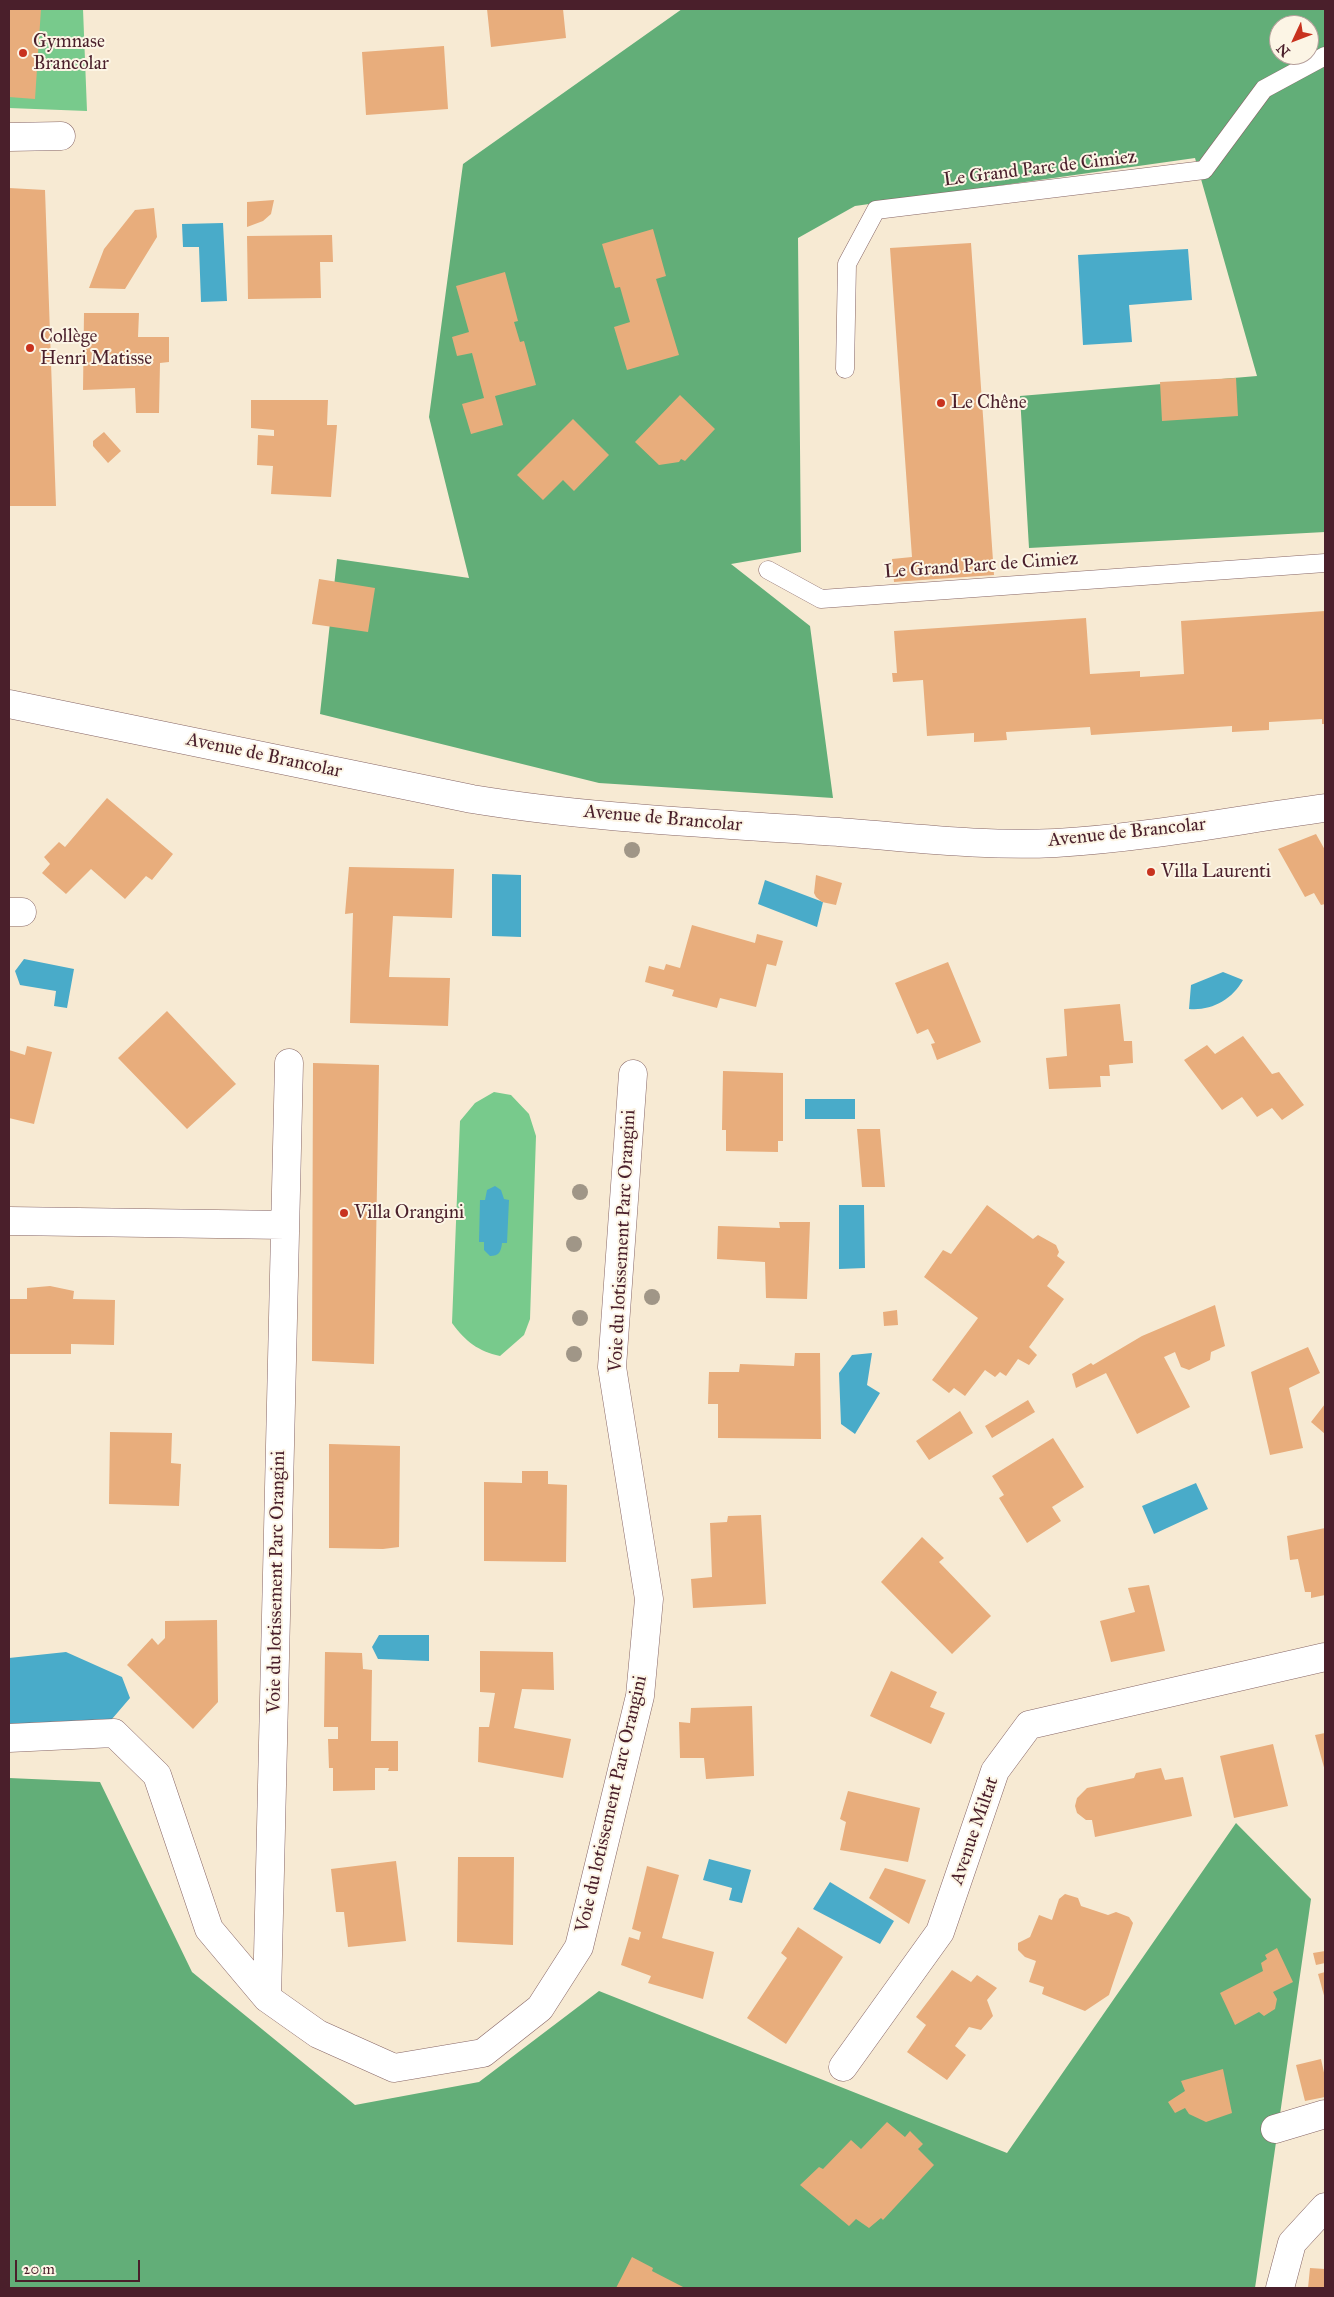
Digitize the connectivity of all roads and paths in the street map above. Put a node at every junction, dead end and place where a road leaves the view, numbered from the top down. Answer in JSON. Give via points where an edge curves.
{"nodes":[{"id":1,"x":1325,"y":56,"type":"edge"},
{"id":2,"x":61,"y":136,"type":"dead end"},
{"id":3,"x":9,"y":137,"type":"edge"},
{"id":4,"x":845,"y":369,"type":"dead end"},
{"id":5,"x":1325,"y":563,"type":"edge"},
{"id":6,"x":768,"y":570,"type":"dead end"},
{"id":7,"x":9,"y":704,"type":"edge"},
{"id":8,"x":1325,"y":808,"type":"edge"},
{"id":9,"x":289,"y":1063,"type":"dead end"},
{"id":10,"x":633,"y":1074,"type":"dead end"},
{"id":11,"x":9,"y":1221,"type":"edge"},
{"id":12,"x":285,"y":1225,"type":"junction"},
{"id":13,"x":1325,"y":1657,"type":"edge"},
{"id":14,"x":9,"y":1738,"type":"edge"},
{"id":15,"x":267,"y":1998,"type":"junction"},
{"id":16,"x":843,"y":2067,"type":"dead end"},
{"id":17,"x":1325,"y":2114,"type":"edge"},
{"id":18,"x":1275,"y":2129,"type":"dead end"},
{"id":19,"x":1325,"y":2207,"type":"edge"},
{"id":20,"x":1280,"y":2288,"type":"edge"}],
"edges":[{"from":1,"to":4,"type":"lane","name":"Le Grand Parc de Cimiez","via":[[1264,89],[1204,170],[876,210],[847,264]]},
{"from":2,"to":3,"type":"street"},
{"from":5,"to":6,"type":"lane","name":"Le Grand Parc de Cimiez","via":[[821,599]]},
{"from":7,"to":8,"type":"street","name":"Avenue de Brancolar","via":[[472,799],[653,820],[924,841],[1055,843],[1106,839]]},
{"from":9,"to":12,"type":"street","name":"Voie du lotissement Parc Orangini"},
{"from":10,"to":15,"type":"street","name":"Voie du lotissement Parc Orangini","via":[[612,1367],[648,1599],[640,1696],[579,1947],[540,2008],[483,2053],[394,2068],[318,2034]]},
{"from":11,"to":12,"type":"street"},
{"from":12,"to":15,"type":"street","name":"Voie du lotissement Parc Orangini"},
{"from":13,"to":16,"type":"street","name":"Avenue Miltat","via":[[1029,1725],[995,1771],[940,1932]]},
{"from":14,"to":15,"type":"street","name":"Voie du lotissement Parc Orangini","via":[[114,1733],[157,1774],[209,1929]]},
{"from":17,"to":18,"type":"street"},
{"from":19,"to":20,"type":"street","via":[[1292,2243]]}]}
